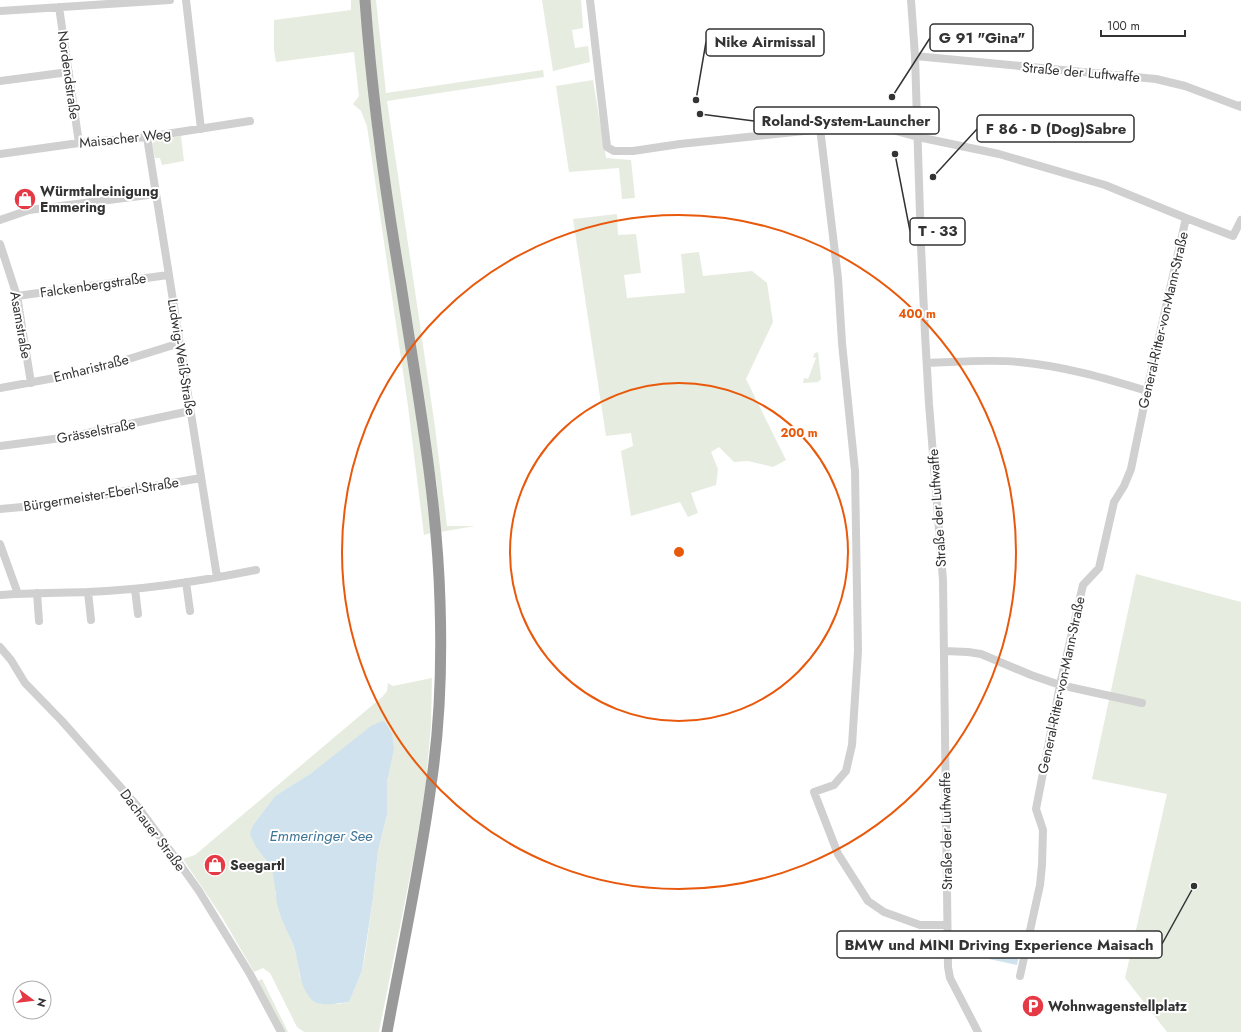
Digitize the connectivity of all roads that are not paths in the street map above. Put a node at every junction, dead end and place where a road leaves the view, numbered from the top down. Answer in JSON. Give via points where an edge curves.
{"nodes":[{"id":1,"x":170,"y":0,"type":"edge"},
{"id":2,"x":186,"y":0,"type":"edge"},
{"id":3,"x":365,"y":0,"type":"edge"},
{"id":4,"x":590,"y":0,"type":"edge"},
{"id":5,"x":911,"y":0,"type":"edge"},
{"id":6,"x":64,"y":5,"type":"edge"},
{"id":7,"x":0,"y":11,"type":"edge"},
{"id":8,"x":915,"y":56,"type":"junction"},
{"id":9,"x":69,"y":72,"type":"junction"},
{"id":10,"x":0,"y":81,"type":"edge"},
{"id":11,"x":1241,"y":105,"type":"edge"},
{"id":12,"x":917,"y":117,"type":"junction"},
{"id":13,"x":250,"y":121,"type":"dead end"},
{"id":14,"x":870,"y":124,"type":"junction"},
{"id":15,"x":820,"y":128,"type":"junction"},
{"id":16,"x":201,"y":129,"type":"junction"},
{"id":17,"x":147,"y":136,"type":"junction"},
{"id":18,"x":918,"y":137,"type":"junction"},
{"id":19,"x":79,"y":143,"type":"junction"},
{"id":20,"x":0,"y":154,"type":"edge"},
{"id":21,"x":156,"y":194,"type":"junction"},
{"id":22,"x":1186,"y":218,"type":"junction"},
{"id":23,"x":0,"y":220,"type":"edge"},
{"id":24,"x":1241,"y":220,"type":"edge"},
{"id":25,"x":0,"y":244,"type":"edge"},
{"id":26,"x":168,"y":275,"type":"junction"},
{"id":27,"x":17,"y":296,"type":"junction"},
{"id":28,"x":180,"y":343,"type":"junction"},
{"id":29,"x":928,"y":363,"type":"junction"},
{"id":30,"x":31,"y":383,"type":"junction"},
{"id":31,"x":0,"y":388,"type":"edge"},
{"id":32,"x":1147,"y":391,"type":"junction"},
{"id":33,"x":190,"y":411,"type":"junction"},
{"id":34,"x":0,"y":446,"type":"edge"},
{"id":35,"x":201,"y":478,"type":"junction"},
{"id":36,"x":0,"y":509,"type":"edge"},
{"id":37,"x":0,"y":544,"type":"edge"},
{"id":38,"x":256,"y":570,"type":"dead end"},
{"id":39,"x":217,"y":577,"type":"junction"},
{"id":40,"x":186,"y":582,"type":"junction"},
{"id":41,"x":136,"y":589,"type":"junction"},
{"id":42,"x":88,"y":592,"type":"junction"},
{"id":43,"x":37,"y":593,"type":"junction"},
{"id":44,"x":18,"y":594,"type":"junction"},
{"id":45,"x":0,"y":595,"type":"edge"},
{"id":46,"x":190,"y":611,"type":"dead end"},
{"id":47,"x":138,"y":614,"type":"dead end"},
{"id":48,"x":91,"y":620,"type":"dead end"},
{"id":49,"x":38,"y":621,"type":"dead end"},
{"id":50,"x":0,"y":647,"type":"edge"},
{"id":51,"x":944,"y":651,"type":"junction"},
{"id":52,"x":1060,"y":685,"type":"junction"},
{"id":53,"x":1142,"y":703,"type":"dead end"},
{"id":54,"x":947,"y":925,"type":"junction"},
{"id":55,"x":1020,"y":976,"type":"dead end"},
{"id":56,"x":281,"y":1032,"type":"edge"},
{"id":57,"x":387,"y":1032,"type":"edge"},
{"id":58,"x":978,"y":1032,"type":"edge"}],
"edges":[{"from":1,"to":6,"type":"street"},
{"from":2,"to":16,"type":"street"},
{"from":3,"to":57,"type":"highway","via":[[379,144],[432,488],[440,602],[440,658],[432,782]]},
{"from":4,"to":15,"type":"street","name":"General-Ritter-von-Mann-Straße","via":[[607,147],[614,151],[633,151]]},
{"from":5,"to":8,"type":"street","name":"Straße der Luftwaffe"},
{"from":6,"to":7,"type":"street"},
{"from":6,"to":9,"type":"street","name":"Nordendstraße"},
{"from":8,"to":11,"type":"street","name":"Straße der Luftwaffe","via":[[1156,79]]},
{"from":8,"to":12,"type":"street","name":"Straße der Luftwaffe"},
{"from":9,"to":10,"type":"street"},
{"from":9,"to":19,"type":"street","name":"Nordendstraße"},
{"from":12,"to":14,"type":"street"},
{"from":12,"to":18,"type":"street","name":"Straße der Luftwaffe"},
{"from":13,"to":16,"type":"street","name":"Maisacher Weg"},
{"from":14,"to":15,"type":"street","name":"General-Ritter-von-Mann-Straße"},
{"from":14,"to":18,"type":"street","name":"General-Ritter-von-Mann-Straße"},
{"from":15,"to":54,"type":"street","via":[[838,278],[855,470],[858,651],[852,745],[846,771],[834,785],[814,792],[838,854],[868,901],[884,912],[920,925]]},
{"from":16,"to":17,"type":"street","name":"Maisacher Weg"},
{"from":17,"to":19,"type":"street","name":"Maisacher Weg"},
{"from":17,"to":21,"type":"street","name":"Ludwig-Weiß-Straße"},
{"from":18,"to":22,"type":"street","name":"General-Ritter-von-Mann-Straße","via":[[999,154],[1105,185]]},
{"from":18,"to":29,"type":"street","name":"Straße der Luftwaffe"},
{"from":19,"to":20,"type":"street","name":"Maisacher Weg"},
{"from":21,"to":23,"type":"street","via":[[29,210]]},
{"from":21,"to":26,"type":"street","name":"Ludwig-Weiß-Straße"},
{"from":22,"to":24,"type":"street","via":[[1233,236]]},
{"from":22,"to":32,"type":"street","name":"General-Ritter-von-Mann-Straße"},
{"from":25,"to":27,"type":"street","name":"Asamstraße"},
{"from":26,"to":27,"type":"street","name":"Falckenbergstraße"},
{"from":26,"to":28,"type":"street","name":"Ludwig-Weiß-Straße"},
{"from":27,"to":30,"type":"street","name":"Asamstraße"},
{"from":28,"to":30,"type":"street","name":"Emharistraße","via":[[87,372]]},
{"from":28,"to":33,"type":"street","name":"Ludwig-Weiß-Straße"},
{"from":29,"to":32,"type":"street","via":[[1020,362],[1096,376]]},
{"from":29,"to":51,"type":"street","name":"Straße der Luftwaffe","via":[[941,544]]},
{"from":30,"to":31,"type":"street","name":"Emharistraße"},
{"from":32,"to":52,"type":"street","name":"General-Ritter-von-Mann-Straße","via":[[1131,469],[1114,502],[1099,568],[1083,585]]},
{"from":33,"to":34,"type":"street","name":"Grässelstraße","via":[[69,438]]},
{"from":33,"to":35,"type":"street","name":"Ludwig-Weiß-Straße"},
{"from":35,"to":36,"type":"street","name":"Bürgermeister-Eberl-Straße","via":[[44,505]]},
{"from":35,"to":39,"type":"street","name":"Ludwig-Weiß-Straße"},
{"from":37,"to":44,"type":"street"},
{"from":38,"to":39,"type":"street"},
{"from":39,"to":40,"type":"street"},
{"from":40,"to":41,"type":"street"},
{"from":40,"to":46,"type":"street"},
{"from":41,"to":42,"type":"street"},
{"from":41,"to":47,"type":"street"},
{"from":42,"to":43,"type":"street"},
{"from":42,"to":48,"type":"street"},
{"from":43,"to":44,"type":"street"},
{"from":43,"to":49,"type":"street"},
{"from":44,"to":45,"type":"street"},
{"from":50,"to":56,"type":"street","name":"Dachauer Straße","via":[[25,683],[134,802],[177,860],[250,974]]},
{"from":51,"to":52,"type":"street","via":[[981,654]]},
{"from":51,"to":54,"type":"street","name":"Straße der Luftwaffe"},
{"from":52,"to":53,"type":"street"},
{"from":52,"to":55,"type":"street","name":"General-Ritter-von-Mann-Straße","via":[[1036,808],[1043,830],[1040,885]]},
{"from":54,"to":58,"type":"street","name":"Straße der Luftwaffe","via":[[950,978]]}]}
